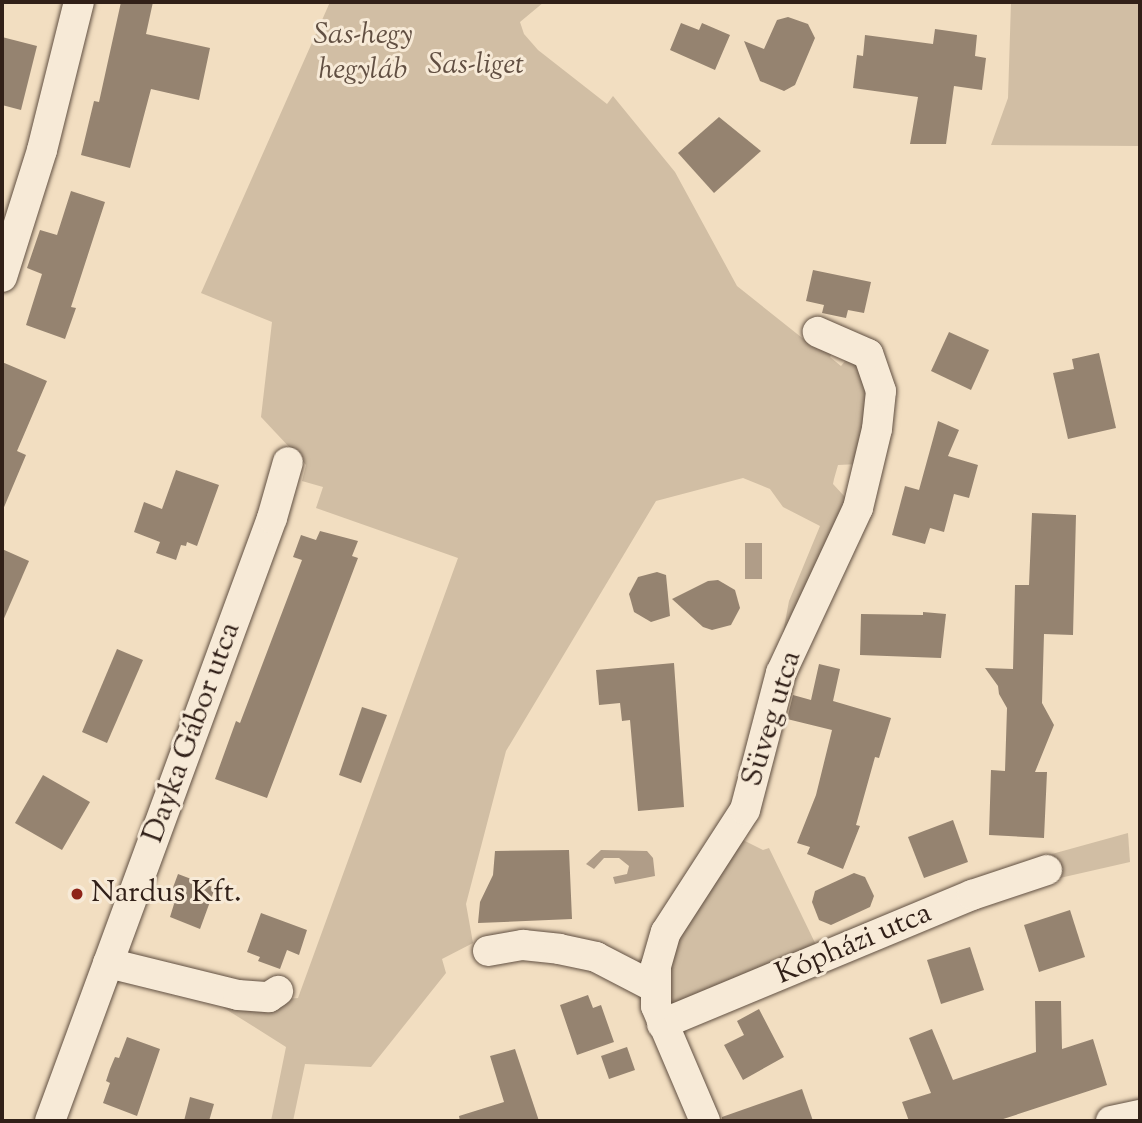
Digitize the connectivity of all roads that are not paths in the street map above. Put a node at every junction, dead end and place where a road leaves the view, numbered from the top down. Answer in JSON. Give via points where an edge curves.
{"nodes":[{"id":1,"x":79,"y":2,"type":"edge"},
{"id":2,"x":2,"y":277,"type":"edge"},
{"id":3,"x":818,"y":332,"type":"dead end"},
{"id":4,"x":288,"y":462,"type":"dead end"},
{"id":5,"x":1047,"y":870,"type":"dead end"},
{"id":6,"x":488,"y":951,"type":"dead end"},
{"id":7,"x":108,"y":962,"type":"junction"},
{"id":8,"x":654,"y":987,"type":"junction"},
{"id":9,"x":278,"y":991,"type":"dead end"},
{"id":10,"x":662,"y":1024,"type":"junction"},
{"id":11,"x":1140,"y":1090,"type":"edge"},
{"id":12,"x":1140,"y":1115,"type":"edge"},
{"id":13,"x":50,"y":1121,"type":"edge"},
{"id":14,"x":705,"y":1121,"type":"edge"},
{"id":15,"x":1111,"y":1121,"type":"edge"}],
"edges":[{"from":1,"to":2,"type":"street","via":[[42,150]]},
{"from":3,"to":8,"type":"street","name":"Süveg utca","via":[[868,355],[881,391],[858,508],[781,671],[745,810],[666,932]]},
{"from":4,"to":7,"type":"street","name":"Dayka Gábor utca","via":[[272,518]]},
{"from":5,"to":10,"type":"street","name":"Kópházi utca","via":[[972,895]]},
{"from":6,"to":8,"type":"street","via":[[523,945],[596,957]]},
{"from":7,"to":9,"type":"street","via":[[238,995],[269,997]]},
{"from":7,"to":13,"type":"street","name":"Dayka Gábor utca"},
{"from":8,"to":10,"type":"street","name":"Süveg utca"},
{"from":10,"to":14,"type":"street","name":"Süveg utca"},
{"from":11,"to":12,"type":"street"},
{"from":12,"to":15,"type":"street"}]}
